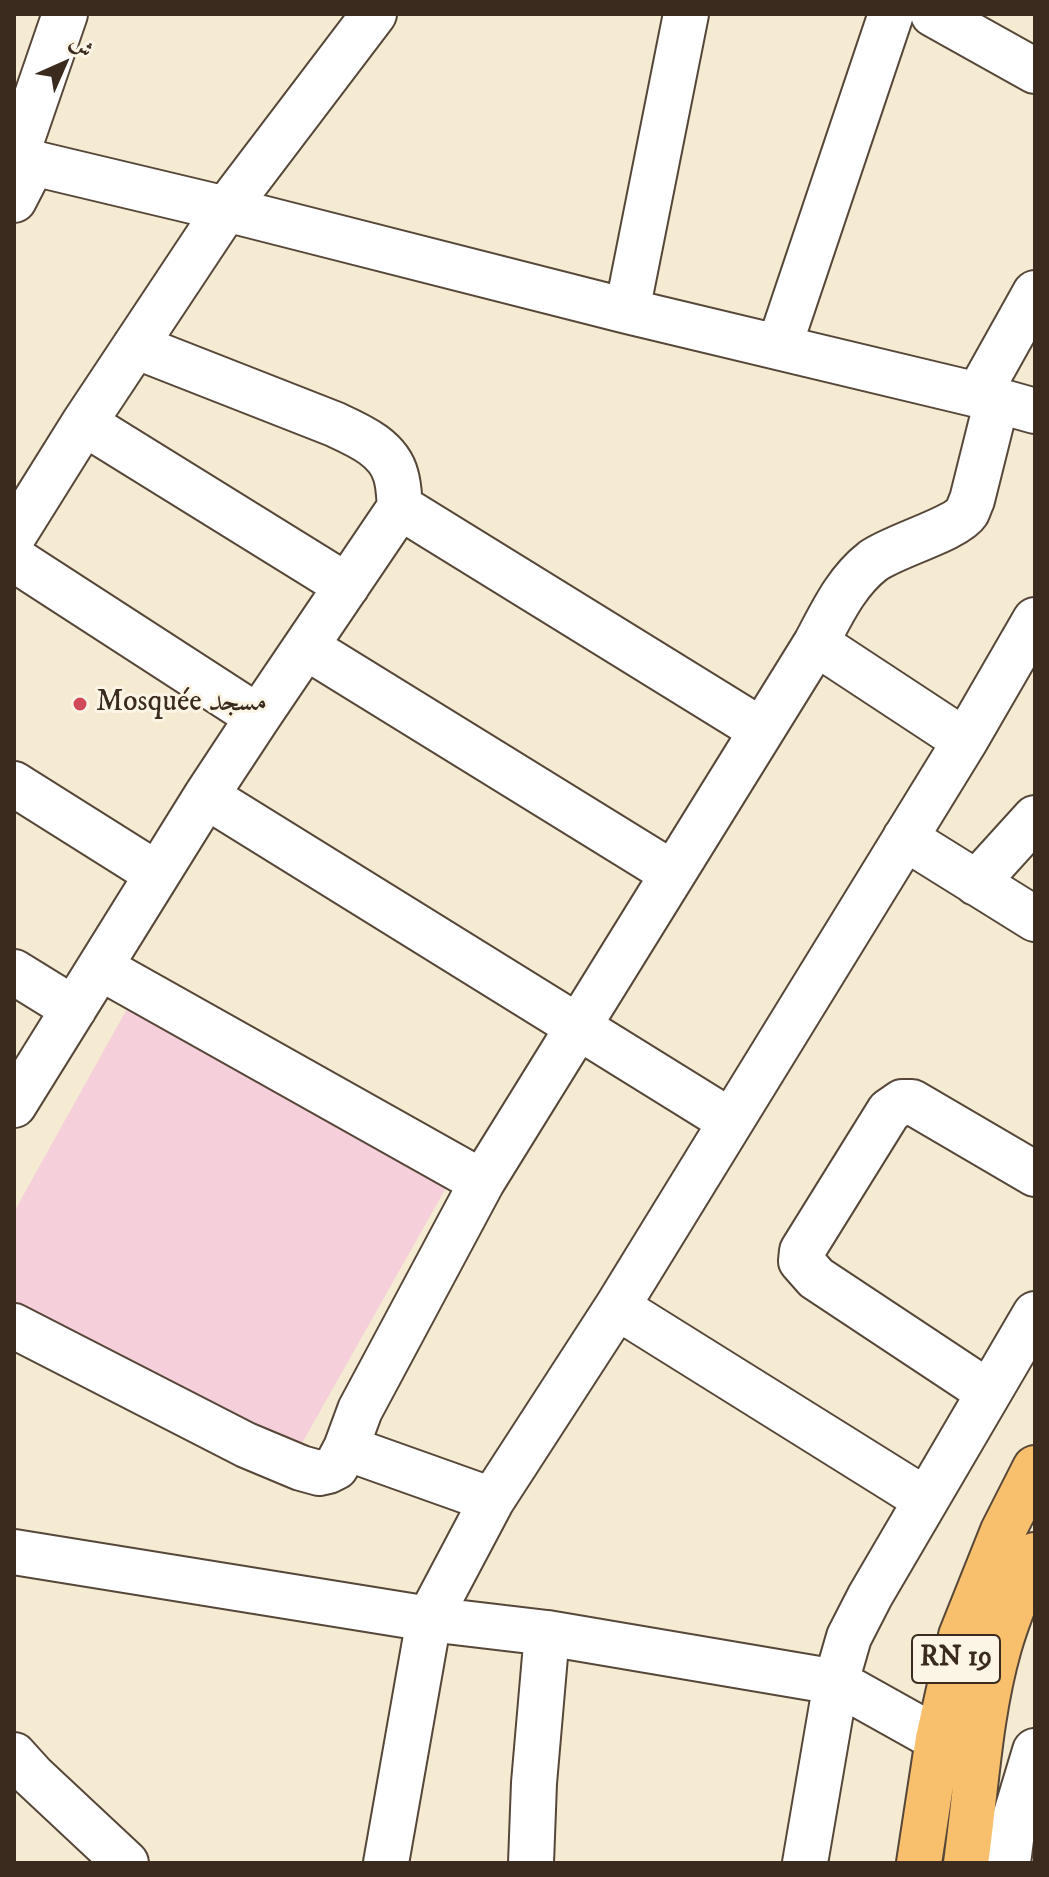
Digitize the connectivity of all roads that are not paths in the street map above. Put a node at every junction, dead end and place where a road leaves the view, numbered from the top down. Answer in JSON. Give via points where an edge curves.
{"nodes":[{"id":1,"x":65,"y":14,"type":"edge"},
{"id":2,"x":374,"y":14,"type":"edge"},
{"id":3,"x":686,"y":14,"type":"edge"},
{"id":4,"x":891,"y":14,"type":"edge"},
{"id":5,"x":933,"y":14,"type":"edge"},
{"id":6,"x":1035,"y":71,"type":"edge"},
{"id":7,"x":21,"y":156,"type":"edge"},
{"id":8,"x":226,"y":209,"type":"junction"},
{"id":9,"x":1035,"y":293,"type":"edge"},
{"id":10,"x":627,"y":311,"type":"junction"},
{"id":11,"x":135,"y":346,"type":"junction"},
{"id":12,"x":779,"y":347,"type":"junction"},
{"id":13,"x":1003,"y":402,"type":"edge"},
{"id":14,"x":84,"y":423,"type":"junction"},
{"id":15,"x":400,"y":507,"type":"junction"},
{"id":16,"x":14,"y":535,"type":"edge"},
{"id":17,"x":14,"y":559,"type":"edge"},
{"id":18,"x":347,"y":586,"type":"junction"},
{"id":19,"x":1035,"y":620,"type":"edge"},
{"id":20,"x":816,"y":643,"type":"junction"},
{"id":21,"x":306,"y":647,"type":"junction"},
{"id":22,"x":258,"y":717,"type":"junction"},
{"id":23,"x":761,"y":730,"type":"junction"},
{"id":24,"x":965,"y":741,"type":"junction"},
{"id":25,"x":14,"y":784,"type":"edge"},
{"id":26,"x":206,"y":796,"type":"junction"},
{"id":27,"x":1035,"y":818,"type":"edge"},
{"id":28,"x":905,"y":838,"type":"junction"},
{"id":29,"x":672,"y":873,"type":"junction"},
{"id":30,"x":157,"y":874,"type":"junction"},
{"id":31,"x":976,"y":883,"type":"junction"},
{"id":32,"x":1035,"y":919,"type":"edge"},
{"id":33,"x":101,"y":968,"type":"junction"},
{"id":34,"x":14,"y":972,"type":"edge"},
{"id":35,"x":74,"y":1009,"type":"junction"},
{"id":36,"x":577,"y":1026,"type":"junction"},
{"id":37,"x":14,"y":1105,"type":"edge"},
{"id":38,"x":730,"y":1121,"type":"junction"},
{"id":39,"x":1035,"y":1174,"type":"edge"},
{"id":40,"x":482,"y":1182,"type":"junction"},
{"id":41,"x":617,"y":1307,"type":"junction"},
{"id":42,"x":1035,"y":1314,"type":"edge"},
{"id":43,"x":14,"y":1326,"type":"edge"},
{"id":44,"x":988,"y":1392,"type":"junction"},
{"id":45,"x":346,"y":1448,"type":"junction"},
{"id":46,"x":1035,"y":1468,"type":"edge"},
{"id":47,"x":492,"y":1500,"type":"junction"},
{"id":48,"x":926,"y":1500,"type":"junction"},
{"id":49,"x":14,"y":1552,"type":"edge"},
{"id":50,"x":1035,"y":1555,"type":"edge"},
{"id":51,"x":429,"y":1619,"type":"junction"},
{"id":52,"x":547,"y":1633,"type":"junction"},
{"id":53,"x":836,"y":1682,"type":"junction"},
{"id":54,"x":938,"y":1739,"type":"junction"},
{"id":55,"x":1035,"y":1751,"type":"edge"},
{"id":56,"x":14,"y":1755,"type":"edge"},
{"id":57,"x":126,"y":1863,"type":"edge"},
{"id":58,"x":386,"y":1863,"type":"edge"},
{"id":59,"x":531,"y":1863,"type":"edge"},
{"id":60,"x":805,"y":1863,"type":"edge"},
{"id":61,"x":919,"y":1863,"type":"edge"},
{"id":62,"x":966,"y":1863,"type":"edge"},
{"id":63,"x":1008,"y":1863,"type":"edge"}],
"edges":[{"from":1,"to":7,"type":"street"},
{"from":2,"to":8,"type":"street"},
{"from":3,"to":10,"type":"street"},
{"from":4,"to":12,"type":"street"},
{"from":5,"to":6,"type":"street"},
{"from":7,"to":8,"type":"street"},
{"from":8,"to":10,"type":"street"},
{"from":8,"to":11,"type":"street"},
{"from":9,"to":13,"type":"street"},
{"from":10,"to":12,"type":"street"},
{"from":11,"to":14,"type":"street"},
{"from":11,"to":15,"type":"street","via":[[361,437],[390,460]]},
{"from":12,"to":13,"type":"street"},
{"from":13,"to":20,"type":"street","via":[[967,513],[863,570],[845,590]]},
{"from":14,"to":16,"type":"street"},
{"from":14,"to":18,"type":"street"},
{"from":15,"to":18,"type":"street"},
{"from":15,"to":23,"type":"street"},
{"from":17,"to":22,"type":"street"},
{"from":18,"to":21,"type":"street"},
{"from":19,"to":24,"type":"street"},
{"from":20,"to":23,"type":"street"},
{"from":20,"to":24,"type":"street"},
{"from":21,"to":22,"type":"street"},
{"from":21,"to":29,"type":"street"},
{"from":22,"to":26,"type":"street"},
{"from":23,"to":29,"type":"street"},
{"from":24,"to":28,"type":"street"},
{"from":25,"to":30,"type":"street"},
{"from":26,"to":30,"type":"street"},
{"from":26,"to":36,"type":"street"},
{"from":27,"to":31,"type":"street"},
{"from":28,"to":31,"type":"street"},
{"from":28,"to":38,"type":"street"},
{"from":29,"to":36,"type":"street"},
{"from":30,"to":33,"type":"street"},
{"from":31,"to":32,"type":"street"},
{"from":33,"to":35,"type":"street"},
{"from":33,"to":40,"type":"street"},
{"from":34,"to":35,"type":"street"},
{"from":35,"to":37,"type":"street"},
{"from":36,"to":38,"type":"street"},
{"from":36,"to":40,"type":"street"},
{"from":38,"to":41,"type":"street"},
{"from":39,"to":44,"type":"street","via":[[912,1102],[902,1102],[889,1111],[802,1251],[801,1261],[816,1278]]},
{"from":40,"to":45,"type":"street","via":[[360,1410]]},
{"from":41,"to":47,"type":"street"},
{"from":41,"to":48,"type":"street"},
{"from":42,"to":44,"type":"street"},
{"from":43,"to":45,"type":"street","via":[[301,1468],[328,1471]]},
{"from":44,"to":48,"type":"street"},
{"from":45,"to":47,"type":"street"},
{"from":46,"to":54,"type":"highway","number":"RN 19","via":[[961,1636]]},
{"from":47,"to":51,"type":"street"},
{"from":48,"to":53,"type":"street","via":[[849,1637]]},
{"from":49,"to":51,"type":"street"},
{"from":50,"to":62,"type":"highway","number":"RN 19","via":[[998,1649]]},
{"from":51,"to":52,"type":"street"},
{"from":51,"to":58,"type":"street"},
{"from":52,"to":53,"type":"street"},
{"from":52,"to":59,"type":"street"},
{"from":53,"to":54,"type":"street"},
{"from":53,"to":60,"type":"street"},
{"from":54,"to":61,"type":"highway","number":"RN 19"},
{"from":55,"to":63,"type":"street","via":[[1013,1824]]},
{"from":56,"to":57,"type":"street"}]}
